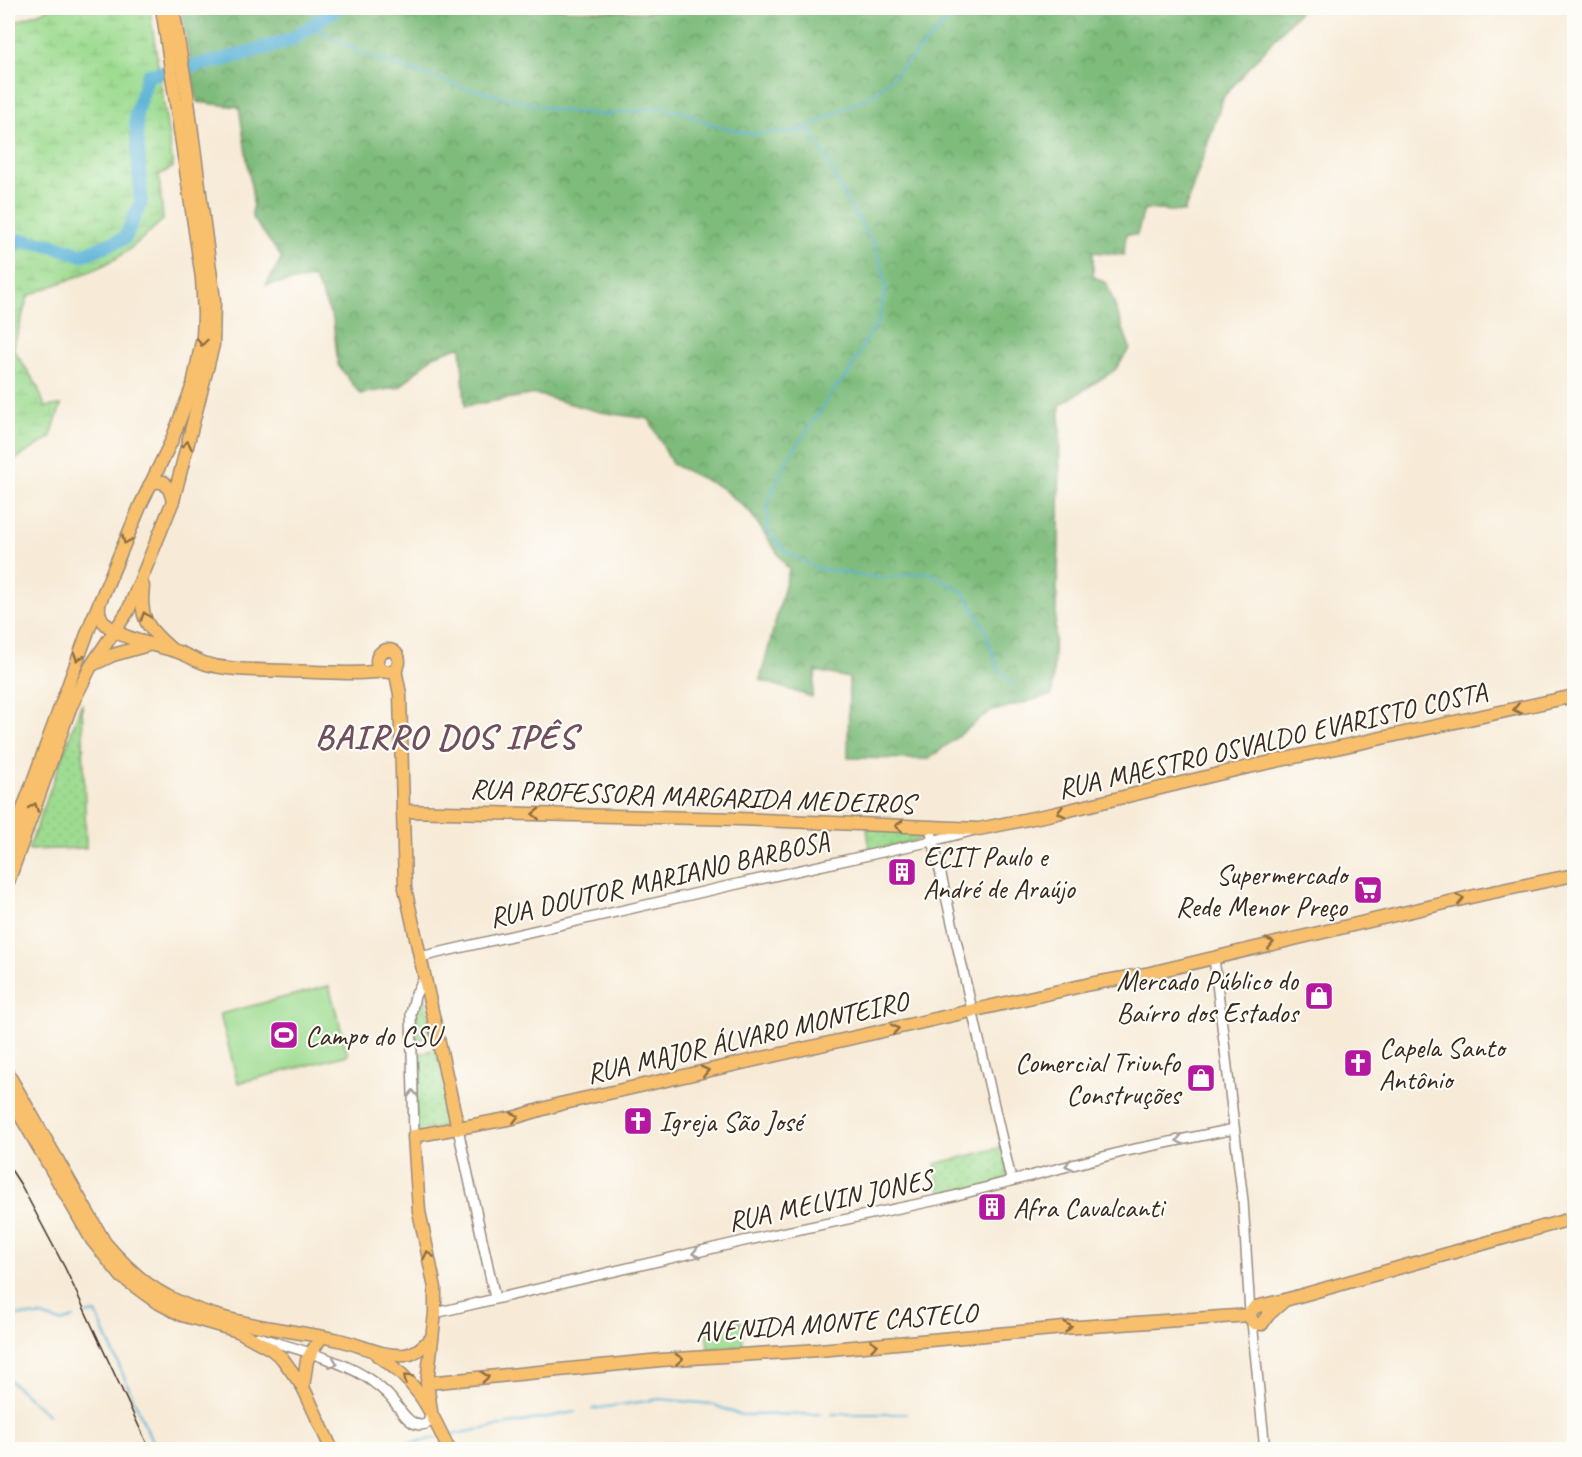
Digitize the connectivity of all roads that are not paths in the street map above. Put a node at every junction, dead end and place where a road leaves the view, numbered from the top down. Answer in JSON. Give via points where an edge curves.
{"nodes":[{"id":1,"x":162,"y":8,"type":"edge"},
{"id":2,"x":173,"y":8,"type":"edge"},
{"id":3,"x":175,"y":55,"type":"junction"},
{"id":4,"x":181,"y":95,"type":"junction"},
{"id":5,"x":149,"y":486,"type":"junction"},
{"id":6,"x":173,"y":501,"type":"junction"},
{"id":7,"x":144,"y":574,"type":"junction"},
{"id":8,"x":99,"y":603,"type":"junction"},
{"id":9,"x":115,"y":630,"type":"junction"},
{"id":10,"x":148,"y":645,"type":"junction"},
{"id":11,"x":171,"y":649,"type":"junction"},
{"id":12,"x":378,"y":657,"type":"junction"},
{"id":13,"x":91,"y":666,"type":"junction"},
{"id":14,"x":390,"y":670,"type":"junction"},
{"id":15,"x":332,"y":673,"type":"junction"},
{"id":16,"x":1575,"y":696,"type":"edge"},
{"id":17,"x":403,"y":811,"type":"junction"},
{"id":18,"x":930,"y":827,"type":"junction"},
{"id":19,"x":979,"y":829,"type":"junction"},
{"id":20,"x":932,"y":842,"type":"junction"},
{"id":21,"x":8,"y":850,"type":"edge"},
{"id":22,"x":1575,"y":875,"type":"edge"},
{"id":23,"x":8,"y":882,"type":"edge"},
{"id":24,"x":420,"y":957,"type":"junction"},
{"id":25,"x":1214,"y":958,"type":"junction"},
{"id":26,"x":424,"y":978,"type":"junction"},
{"id":27,"x":972,"y":1011,"type":"junction"},
{"id":28,"x":8,"y":1074,"type":"edge"},
{"id":29,"x":8,"y":1094,"type":"edge"},
{"id":30,"x":458,"y":1129,"type":"junction"},
{"id":31,"x":1234,"y":1129,"type":"junction"},
{"id":32,"x":414,"y":1136,"type":"junction"},
{"id":33,"x":1011,"y":1179,"type":"junction"},
{"id":34,"x":1575,"y":1218,"type":"edge"},
{"id":35,"x":495,"y":1298,"type":"junction"},
{"id":36,"x":435,"y":1313,"type":"junction"},
{"id":37,"x":1257,"y":1315,"type":"junction"},
{"id":38,"x":238,"y":1331,"type":"junction"},
{"id":39,"x":321,"y":1337,"type":"junction"},
{"id":40,"x":432,"y":1338,"type":"junction"},
{"id":41,"x":374,"y":1353,"type":"junction"},
{"id":42,"x":310,"y":1354,"type":"junction"},
{"id":43,"x":427,"y":1383,"type":"junction"},
{"id":44,"x":303,"y":1387,"type":"junction"},
{"id":45,"x":431,"y":1411,"type":"junction"},
{"id":46,"x":332,"y":1449,"type":"edge"},
{"id":47,"x":449,"y":1449,"type":"edge"},
{"id":48,"x":1265,"y":1449,"type":"edge"}],
"edges":[{"from":1,"to":3,"type":"main road"},
{"from":2,"to":3,"type":"main road"},
{"from":3,"to":4,"type":"main road"},
{"from":4,"to":5,"type":"main road","one_way":true,"via":[[202,278],[203,336],[193,386]]},
{"from":6,"to":4,"type":"main road","one_way":true,"via":[[213,345],[215,318]]},
{"from":5,"to":6,"type":"main road","via":[[164,482]]},
{"from":5,"to":8,"type":"main road","one_way":true},
{"from":6,"to":7,"type":"main road"},
{"from":7,"to":9,"type":"main road"},
{"from":11,"to":7,"type":"main road","one_way":true,"via":[[144,619]]},
{"from":8,"to":9,"type":"main road","via":[[100,620]]},
{"from":8,"to":21,"type":"main road","one_way":true},
{"from":9,"to":10,"type":"main road"},
{"from":9,"to":13,"type":"main road"},
{"from":10,"to":11,"type":"main road"},
{"from":10,"to":13,"type":"main road","via":[[113,654]]},
{"from":11,"to":15,"type":"main road","via":[[221,667]]},
{"from":12,"to":14,"type":"main road","via":[[378,665]]},
{"from":12,"to":14,"type":"main road","via":[[384,651],[396,653],[399,661]]},
{"from":12,"to":15,"type":"main road"},
{"from":23,"to":13,"type":"main road","one_way":true,"via":[[70,708]]},
{"from":14,"to":15,"type":"main road"},
{"from":14,"to":17,"type":"main road","via":[[400,694]]},
{"from":16,"to":19,"type":"main road","name":"RUA MAESTRO OSVALDO EVARISTO COSTA","one_way":true},
{"from":18,"to":17,"type":"main road","name":"RUA PROFESSORA MARGARIDA MEDEIROS","one_way":true},
{"from":17,"to":24,"type":"main road","via":[[405,888]]},
{"from":18,"to":19,"type":"main road","name":"RUA PROFESSORA MARGARIDA MEDEIROS"},
{"from":18,"to":20,"type":"street"},
{"from":19,"to":20,"type":"street","name":"RUA DOUTOR MARIANO BARBOSA"},
{"from":20,"to":24,"type":"street","name":"RUA DOUTOR MARIANO BARBOSA"},
{"from":20,"to":27,"type":"street"},
{"from":25,"to":22,"type":"main road","name":"RUA MAJOR ÁLVARO MONTEIRO","one_way":true},
{"from":24,"to":26,"type":"main road"},
{"from":25,"to":27,"type":"main road","name":"RUA MAJOR ÁLVARO MONTEIRO"},
{"from":25,"to":31,"type":"street"},
{"from":26,"to":30,"type":"main road"},
{"from":32,"to":26,"type":"street","one_way":true,"via":[[411,1014]]},
{"from":30,"to":27,"type":"main road","name":"RUA MAJOR ÁLVARO MONTEIRO","one_way":true},
{"from":27,"to":33,"type":"street"},
{"from":28,"to":39,"type":"main road","via":[[105,1243],[127,1267],[159,1292],[197,1310],[273,1330]]},
{"from":29,"to":38,"type":"main road","via":[[92,1240],[122,1277],[182,1315]]},
{"from":30,"to":32,"type":"main road","name":"RUA MAJOR ÁLVARO MONTEIRO"},
{"from":30,"to":35,"type":"street"},
{"from":31,"to":33,"type":"street","name":"RUA MELVIN JONES","one_way":true},
{"from":31,"to":37,"type":"street","via":[[1249,1286]]},
{"from":36,"to":32,"type":"main road","one_way":true,"via":[[435,1288],[419,1211]]},
{"from":33,"to":35,"type":"street","name":"RUA MELVIN JONES","one_way":true,"via":[[887,1212]]},
{"from":34,"to":37,"type":"main road","name":"AVENIDA MONTE CASTELO","via":[[1285,1300]]},
{"from":35,"to":36,"type":"street","name":"RUA MELVIN JONES"},
{"from":36,"to":40,"type":"main road"},
{"from":43,"to":37,"type":"main road","name":"AVENIDA MONTE CASTELO","one_way":true,"via":[[649,1360]]},
{"from":37,"to":48,"type":"street","via":[[1255,1346]]},
{"from":38,"to":42,"type":"street"},
{"from":38,"to":44,"type":"main road","via":[[271,1348]]},
{"from":39,"to":41,"type":"main road"},
{"from":39,"to":42,"type":"main road"},
{"from":40,"to":41,"type":"main road","via":[[409,1354]]},
{"from":40,"to":43,"type":"main road"},
{"from":45,"to":41,"type":"main road","one_way":true,"via":[[405,1376]]},
{"from":42,"to":44,"type":"main road"},
{"from":42,"to":45,"type":"street","one_way":true,"via":[[370,1380],[383,1389],[411,1423],[425,1425]]},
{"from":43,"to":45,"type":"main road"},
{"from":44,"to":46,"type":"main road"},
{"from":45,"to":47,"type":"main road"}]}
